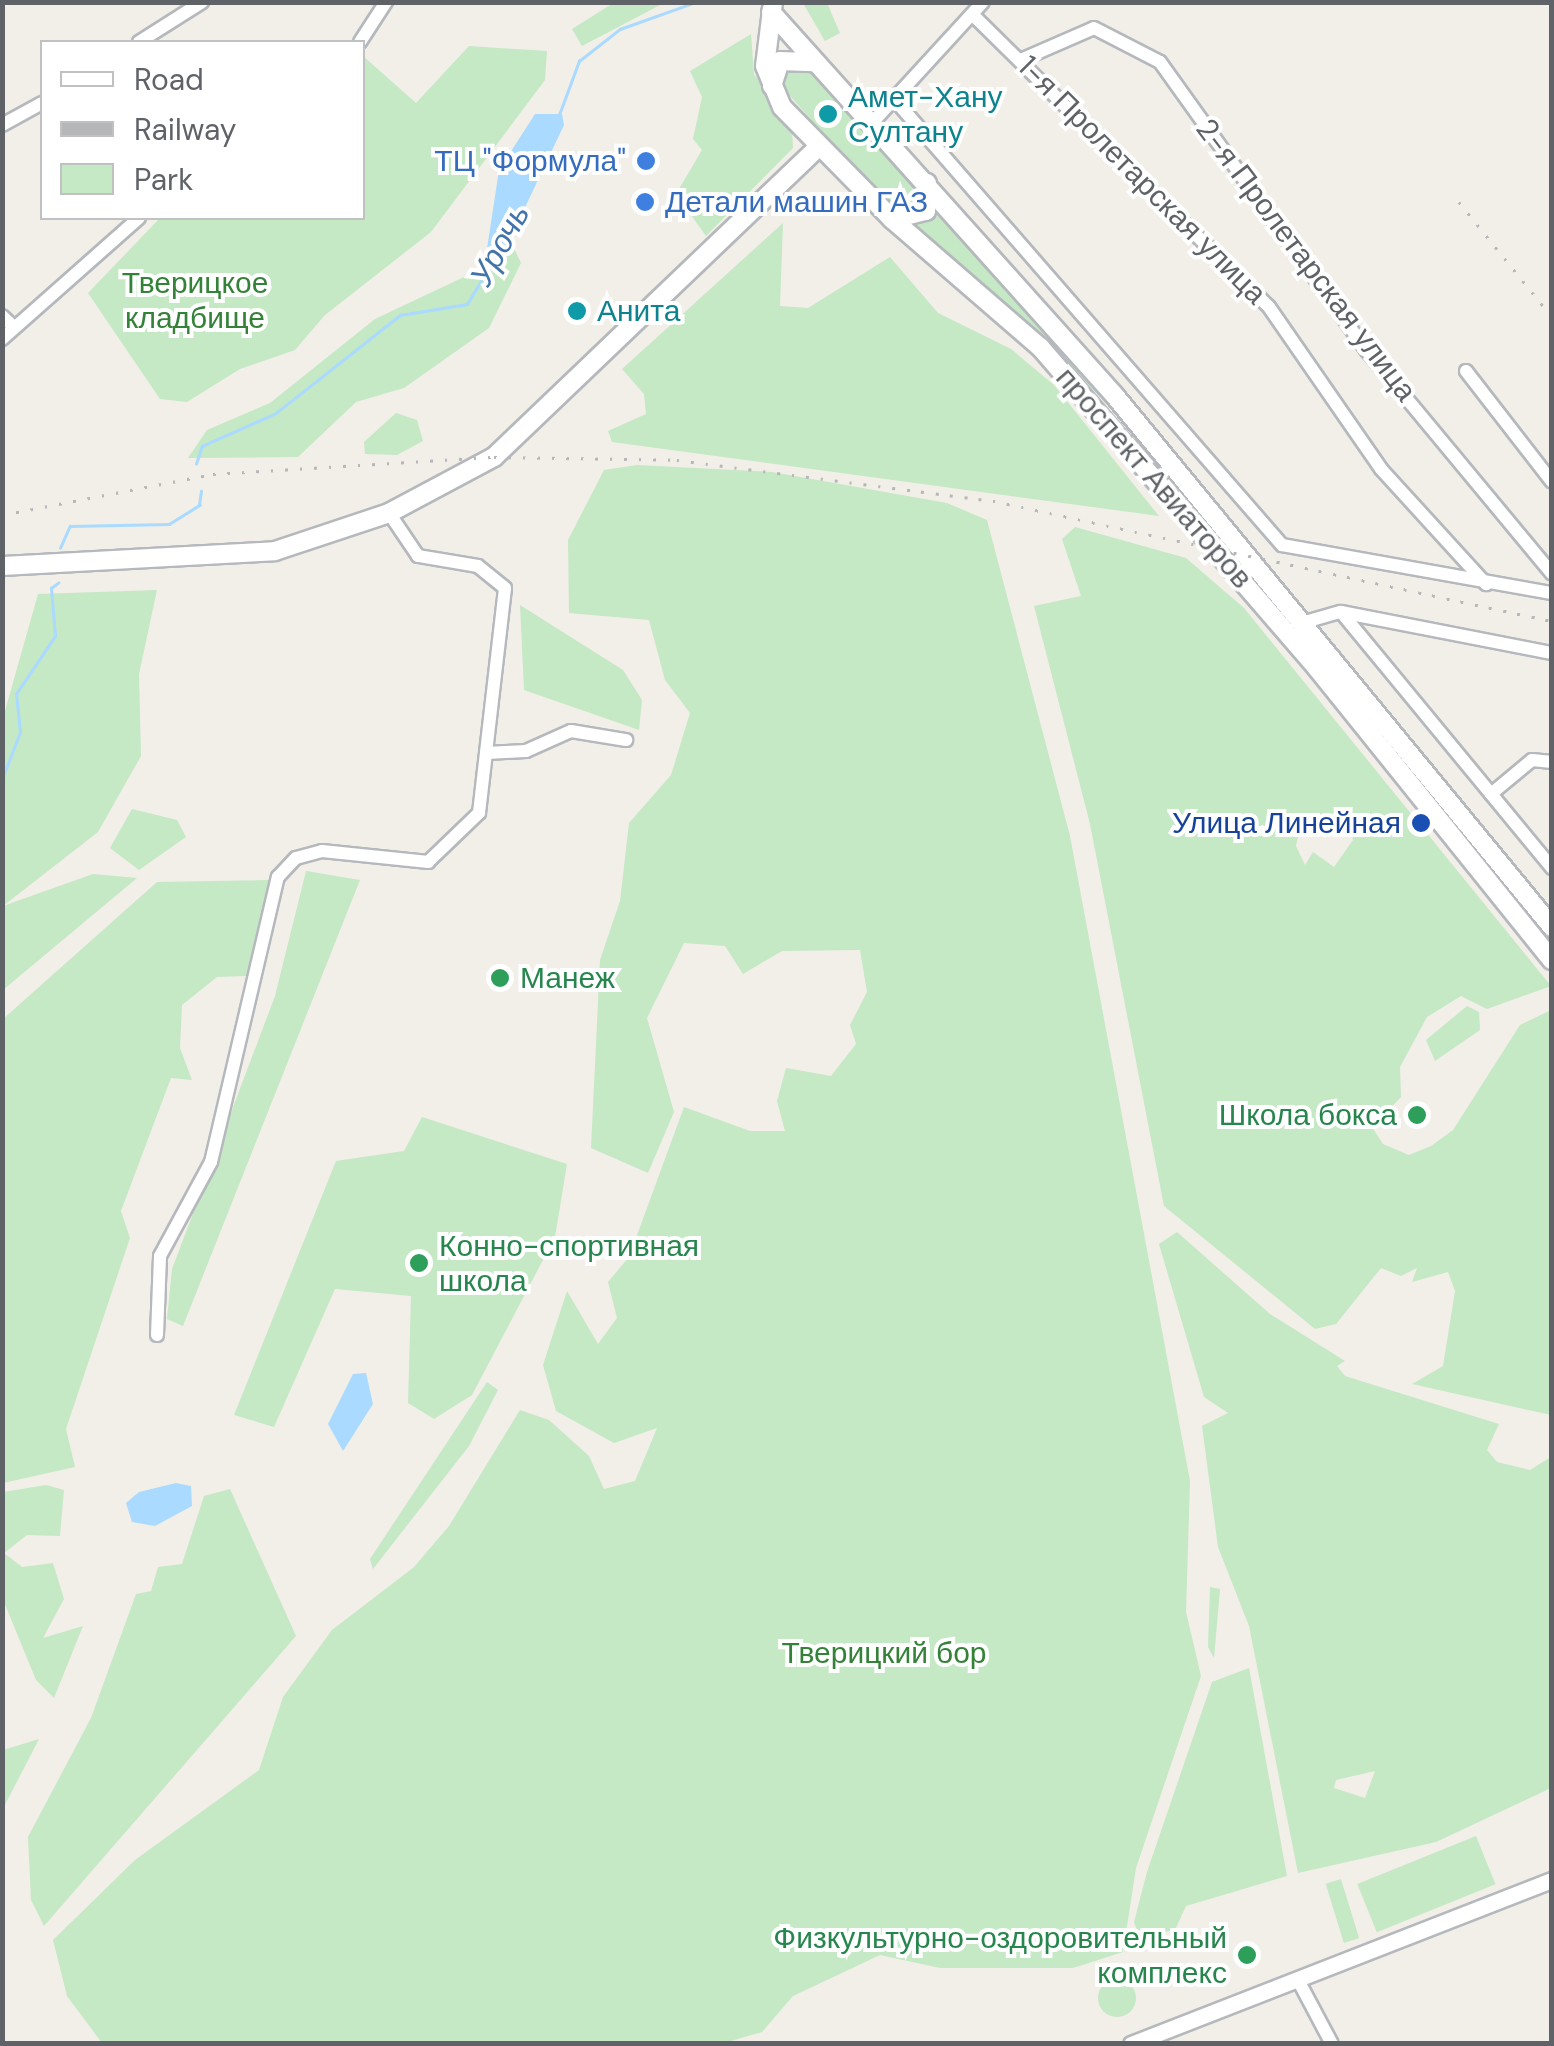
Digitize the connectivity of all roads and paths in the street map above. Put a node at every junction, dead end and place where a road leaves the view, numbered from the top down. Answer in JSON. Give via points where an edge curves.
{"nodes":[{"id":1,"x":202,"y":2,"type":"edge"},
{"id":2,"x":386,"y":2,"type":"edge"},
{"id":3,"x":983,"y":2,"type":"edge"},
{"id":4,"x":769,"y":6,"type":"edge"},
{"id":5,"x":974,"y":16,"type":"junction"},
{"id":6,"x":142,"y":40,"type":"edge"},
{"id":7,"x":361,"y":40,"type":"edge"},
{"id":8,"x":1023,"y":59,"type":"junction"},
{"id":9,"x":816,"y":63,"type":"junction"},
{"id":10,"x":772,"y":92,"type":"junction"},
{"id":11,"x":895,"y":100,"type":"junction"},
{"id":12,"x":40,"y":105,"type":"edge"},
{"id":13,"x":872,"y":123,"type":"junction"},
{"id":14,"x":2,"y":125,"type":"edge"},
{"id":15,"x":818,"y":147,"type":"junction"},
{"id":16,"x":928,"y":183,"type":"junction"},
{"id":17,"x":892,"y":219,"type":"junction"},
{"id":18,"x":135,"y":220,"type":"edge"},
{"id":19,"x":2,"y":316,"type":"edge"},
{"id":20,"x":14,"y":327,"type":"junction"},
{"id":21,"x":2,"y":339,"type":"edge"},
{"id":22,"x":1466,"y":372,"type":"dead end"},
{"id":23,"x":1546,"y":462,"type":"edge"},
{"id":24,"x":1552,"y":482,"type":"edge"},
{"id":25,"x":389,"y":513,"type":"junction"},
{"id":26,"x":2,"y":566,"type":"edge"},
{"id":27,"x":1552,"y":574,"type":"edge"},
{"id":28,"x":1488,"y":586,"type":"junction"},
{"id":29,"x":1550,"y":590,"type":"edge"},
{"id":30,"x":1341,"y":612,"type":"junction"},
{"id":31,"x":1306,"y":622,"type":"junction"},
{"id":32,"x":1552,"y":653,"type":"edge"},
{"id":33,"x":626,"y":740,"type":"dead end"},
{"id":34,"x":486,"y":753,"type":"junction"},
{"id":35,"x":1552,"y":762,"type":"edge"},
{"id":36,"x":1491,"y":794,"type":"junction"},
{"id":37,"x":1552,"y":868,"type":"edge"},
{"id":38,"x":1552,"y":926,"type":"edge"},
{"id":39,"x":1552,"y":960,"type":"edge"},
{"id":40,"x":157,"y":1335,"type":"dead end"},
{"id":41,"x":1552,"y":1880,"type":"edge"},
{"id":42,"x":1298,"y":1980,"type":"junction"},
{"id":43,"x":1138,"y":2042,"type":"edge"},
{"id":44,"x":1332,"y":2044,"type":"edge"}],
"edges":[{"from":1,"to":6,"type":"street"},
{"from":2,"to":7,"type":"street"},
{"from":3,"to":5,"type":"street"},
{"from":4,"to":9,"type":"main road","name":"проспект Авиаторов"},
{"from":4,"to":10,"type":"main road","name":"проспект Авиаторов"},
{"from":5,"to":8,"type":"street","name":"1-я Пролетарская улица"},
{"from":5,"to":11,"type":"street"},
{"from":8,"to":27,"type":"street","name":"2-я Пролетарская улица","via":[[1094,28],[1160,62],[1368,352]]},
{"from":8,"to":28,"type":"street","name":"1-я Пролетарская улица","via":[[1270,307],[1382,469]]},
{"from":9,"to":10,"type":"main road","via":[[780,61]]},
{"from":9,"to":13,"type":"main road","name":"проспект Авиаторов"},
{"from":10,"to":15,"type":"main road","name":"проспект Авиаторов"},
{"from":11,"to":13,"type":"street"},
{"from":11,"to":28,"type":"street","name":"проспект Авиаторов","via":[[1282,545]]},
{"from":12,"to":14,"type":"street"},
{"from":13,"to":16,"type":"main road","name":"проспект Авиаторов"},
{"from":15,"to":17,"type":"main road","name":"проспект Авиаторов"},
{"from":15,"to":25,"type":"main road","via":[[494,457]]},
{"from":16,"to":17,"type":"main road","via":[[926,211]]},
{"from":16,"to":31,"type":"main road","name":"проспект Авиаторов"},
{"from":17,"to":39,"type":"main road","name":"проспект Авиаторов","via":[[1040,347],[1294,639]]},
{"from":18,"to":20,"type":"street"},
{"from":19,"to":20,"type":"street"},
{"from":20,"to":21,"type":"street"},
{"from":22,"to":23,"type":"street"},
{"from":23,"to":24,"type":"street"},
{"from":25,"to":26,"type":"main road","via":[[275,551]]},
{"from":25,"to":34,"type":"street","via":[[418,556],[478,566],[504,588]]},
{"from":28,"to":29,"type":"street"},
{"from":30,"to":31,"type":"street"},
{"from":30,"to":32,"type":"street"},
{"from":30,"to":36,"type":"street"},
{"from":31,"to":38,"type":"main road","name":"проспект Авиаторов"},
{"from":33,"to":34,"type":"street","via":[[571,731],[526,751]]},
{"from":34,"to":40,"type":"street","via":[[479,813],[428,862],[322,850],[296,858],[278,877],[212,1162],[160,1256]]},
{"from":35,"to":36,"type":"street","via":[[1532,760]]},
{"from":36,"to":37,"type":"street"},
{"from":41,"to":42,"type":"street"},
{"from":42,"to":43,"type":"street"},
{"from":42,"to":44,"type":"street"}]}
